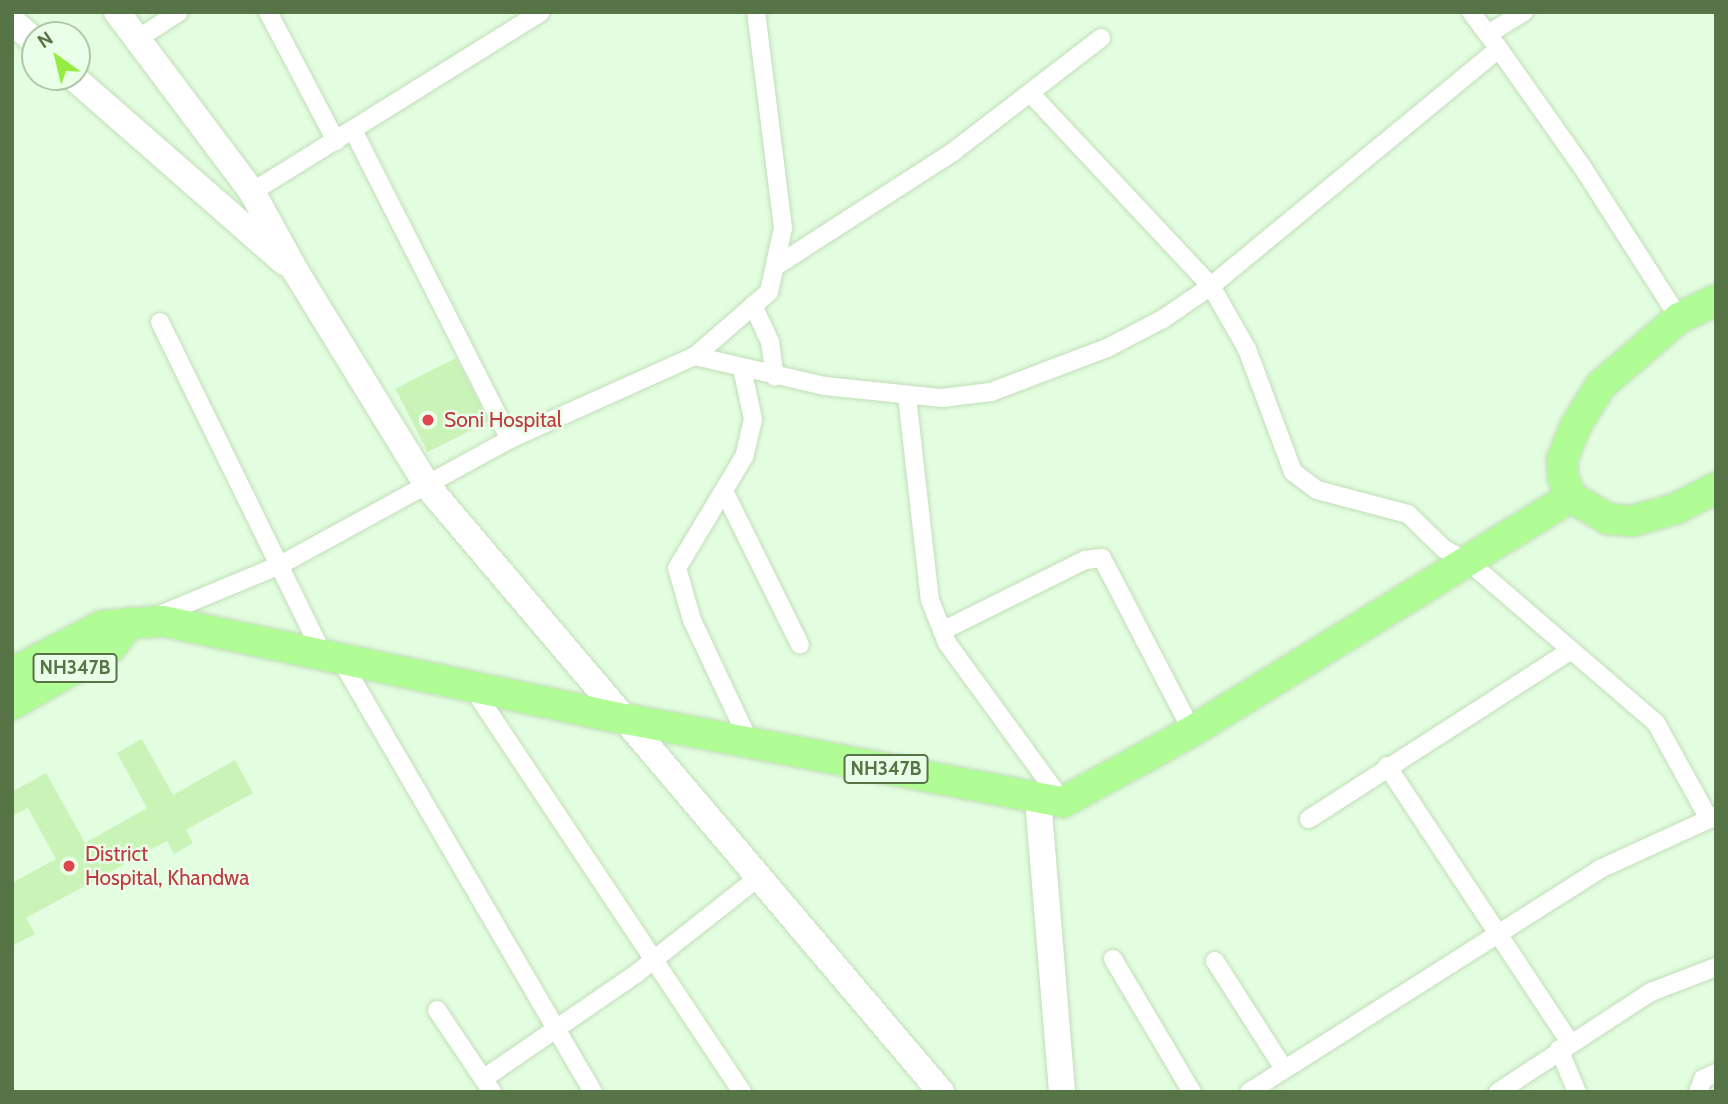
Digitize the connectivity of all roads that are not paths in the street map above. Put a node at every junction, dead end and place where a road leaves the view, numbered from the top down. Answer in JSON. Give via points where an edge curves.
{"nodes":[{"id":1,"x":117,"y":12,"type":"edge"},
{"id":2,"x":179,"y":12,"type":"edge"},
{"id":3,"x":268,"y":12,"type":"edge"},
{"id":4,"x":541,"y":12,"type":"edge"},
{"id":5,"x":757,"y":12,"type":"edge"},
{"id":6,"x":1471,"y":12,"type":"edge"},
{"id":7,"x":1524,"y":12,"type":"edge"},
{"id":8,"x":1488,"y":34,"type":"junction"},
{"id":9,"x":1101,"y":38,"type":"dead end"},
{"id":10,"x":136,"y":40,"type":"junction"},
{"id":11,"x":1499,"y":49,"type":"junction"},
{"id":12,"x":90,"y":91,"type":"edge"},
{"id":13,"x":1032,"y":95,"type":"junction"},
{"id":14,"x":352,"y":130,"type":"junction"},
{"id":15,"x":335,"y":141,"type":"junction"},
{"id":16,"x":252,"y":192,"type":"junction"},
{"id":17,"x":776,"y":266,"type":"junction"},
{"id":18,"x":296,"y":272,"type":"junction"},
{"id":19,"x":1211,"y":286,"type":"junction"},
{"id":20,"x":1716,"y":300,"type":"edge"},
{"id":21,"x":753,"y":305,"type":"junction"},
{"id":22,"x":1679,"y":318,"type":"junction"},
{"id":23,"x":160,"y":322,"type":"dead end"},
{"id":24,"x":695,"y":356,"type":"junction"},
{"id":25,"x":742,"y":368,"type":"junction"},
{"id":26,"x":775,"y":377,"type":"junction"},
{"id":27,"x":907,"y":396,"type":"junction"},
{"id":28,"x":510,"y":439,"type":"junction"},
{"id":29,"x":429,"y":488,"type":"junction"},
{"id":30,"x":1716,"y":488,"type":"edge"},
{"id":31,"x":725,"y":493,"type":"junction"},
{"id":32,"x":1571,"y":497,"type":"junction"},
{"id":33,"x":1470,"y":563,"type":"junction"},
{"id":34,"x":280,"y":565,"type":"junction"},
{"id":35,"x":139,"y":621,"type":"junction"},
{"id":36,"x":942,"y":631,"type":"junction"},
{"id":37,"x":800,"y":645,"type":"dead end"},
{"id":38,"x":1570,"y":651,"type":"junction"},
{"id":39,"x":330,"y":653,"type":"junction"},
{"id":40,"x":12,"y":673,"type":"edge"},
{"id":41,"x":470,"y":684,"type":"junction"},
{"id":42,"x":12,"y":704,"type":"edge"},
{"id":43,"x":626,"y":719,"type":"junction"},
{"id":44,"x":1192,"y":731,"type":"junction"},
{"id":45,"x":749,"y":741,"type":"junction"},
{"id":46,"x":1387,"y":766,"type":"junction"},
{"id":47,"x":1051,"y":801,"type":"junction"},
{"id":48,"x":1712,"y":817,"type":"edge"},
{"id":49,"x":1309,"y":819,"type":"dead end"},
{"id":50,"x":759,"y":877,"type":"junction"},
{"id":51,"x":1499,"y":932,"type":"junction"},
{"id":52,"x":1113,"y":958,"type":"dead end"},
{"id":53,"x":1215,"y":961,"type":"dead end"},
{"id":54,"x":652,"y":962,"type":"junction"},
{"id":55,"x":1716,"y":967,"type":"edge"},
{"id":56,"x":437,"y":1010,"type":"dead end"},
{"id":57,"x":554,"y":1027,"type":"junction"},
{"id":58,"x":1565,"y":1046,"type":"junction"},
{"id":59,"x":1283,"y":1069,"type":"junction"},
{"id":60,"x":1716,"y":1073,"type":"edge"},
{"id":61,"x":487,"y":1086,"type":"edge"},
{"id":62,"x":593,"y":1092,"type":"edge"},
{"id":63,"x":742,"y":1092,"type":"edge"},
{"id":64,"x":941,"y":1092,"type":"edge"},
{"id":65,"x":1062,"y":1092,"type":"edge"},
{"id":66,"x":1192,"y":1092,"type":"edge"},
{"id":67,"x":1249,"y":1092,"type":"edge"},
{"id":68,"x":1498,"y":1092,"type":"edge"},
{"id":69,"x":1577,"y":1092,"type":"edge"},
{"id":70,"x":1698,"y":1092,"type":"edge"}],
"edges":[{"from":1,"to":10,"type":"main road"},
{"from":2,"to":10,"type":"street"},
{"from":3,"to":15,"type":"street"},
{"from":4,"to":14,"type":"street"},
{"from":5,"to":17,"type":"street","via":[[783,228]]},
{"from":6,"to":8,"type":"street"},
{"from":7,"to":8,"type":"street"},
{"from":8,"to":11,"type":"street"},
{"from":9,"to":13,"type":"street"},
{"from":10,"to":16,"type":"main road"},
{"from":11,"to":19,"type":"street"},
{"from":11,"to":22,"type":"street","via":[[1583,168]]},
{"from":12,"to":18,"type":"main road"},
{"from":13,"to":17,"type":"street","via":[[942,160]]},
{"from":13,"to":19,"type":"street"},
{"from":14,"to":15,"type":"street"},
{"from":14,"to":28,"type":"street"},
{"from":15,"to":16,"type":"street"},
{"from":16,"to":18,"type":"main road"},
{"from":17,"to":21,"type":"street","via":[[769,292]]},
{"from":18,"to":29,"type":"main road"},
{"from":19,"to":27,"type":"street","via":[[1163,319],[1041,376],[991,392]]},
{"from":19,"to":33,"type":"street","via":[[1247,349],[1293,472],[1317,491],[1408,514],[1444,549]]},
{"from":20,"to":22,"type":"highway"},
{"from":21,"to":24,"type":"street"},
{"from":21,"to":26,"type":"street","via":[[770,342]]},
{"from":22,"to":32,"type":"highway","via":[[1601,385],[1576,425],[1562,459]]},
{"from":23,"to":34,"type":"street"},
{"from":24,"to":25,"type":"street"},
{"from":24,"to":28,"type":"street"},
{"from":25,"to":26,"type":"street"},
{"from":25,"to":31,"type":"street","via":[[752,419],[745,455]]},
{"from":26,"to":27,"type":"street"},
{"from":27,"to":36,"type":"street","via":[[930,600]]},
{"from":28,"to":29,"type":"street"},
{"from":29,"to":34,"type":"street"},
{"from":29,"to":43,"type":"main road"},
{"from":30,"to":32,"type":"highway","via":[[1675,509],[1632,521],[1608,519]]},
{"from":31,"to":37,"type":"street"},
{"from":31,"to":45,"type":"street","via":[[680,559],[678,579],[692,620]]},
{"from":32,"to":33,"type":"highway"},
{"from":33,"to":38,"type":"street"},
{"from":33,"to":44,"type":"highway"},
{"from":34,"to":35,"type":"street"},
{"from":34,"to":39,"type":"street"},
{"from":35,"to":39,"type":"highway","number":"NH347B"},
{"from":35,"to":40,"type":"highway","number":"NH347B","via":[[81,634]]},
{"from":35,"to":42,"type":"highway","number":"NH347B","via":[[111,647]]},
{"from":36,"to":44,"type":"street","via":[[1085,560],[1102,558]]},
{"from":36,"to":47,"type":"street"},
{"from":38,"to":46,"type":"street"},
{"from":38,"to":48,"type":"street","via":[[1656,723]]},
{"from":39,"to":41,"type":"highway","number":"NH347B"},
{"from":39,"to":57,"type":"street"},
{"from":41,"to":43,"type":"highway","number":"NH347B"},
{"from":41,"to":54,"type":"street"},
{"from":43,"to":45,"type":"highway","number":"NH347B"},
{"from":43,"to":50,"type":"main road"},
{"from":44,"to":47,"type":"highway"},
{"from":45,"to":47,"type":"highway","number":"NH347B"},
{"from":46,"to":49,"type":"street"},
{"from":46,"to":51,"type":"street"},
{"from":47,"to":65,"type":"main road"},
{"from":48,"to":51,"type":"street","via":[[1600,869]]},
{"from":50,"to":54,"type":"street"},
{"from":50,"to":64,"type":"main road"},
{"from":51,"to":58,"type":"street"},
{"from":51,"to":59,"type":"street"},
{"from":52,"to":66,"type":"street"},
{"from":53,"to":59,"type":"street"},
{"from":54,"to":57,"type":"street"},
{"from":54,"to":63,"type":"street"},
{"from":55,"to":58,"type":"street","via":[[1651,992]]},
{"from":56,"to":61,"type":"street"},
{"from":57,"to":61,"type":"street"},
{"from":57,"to":62,"type":"street"},
{"from":58,"to":68,"type":"street"},
{"from":58,"to":69,"type":"street"},
{"from":59,"to":67,"type":"street"},
{"from":60,"to":70,"type":"street","via":[[1703,1079]]}]}
